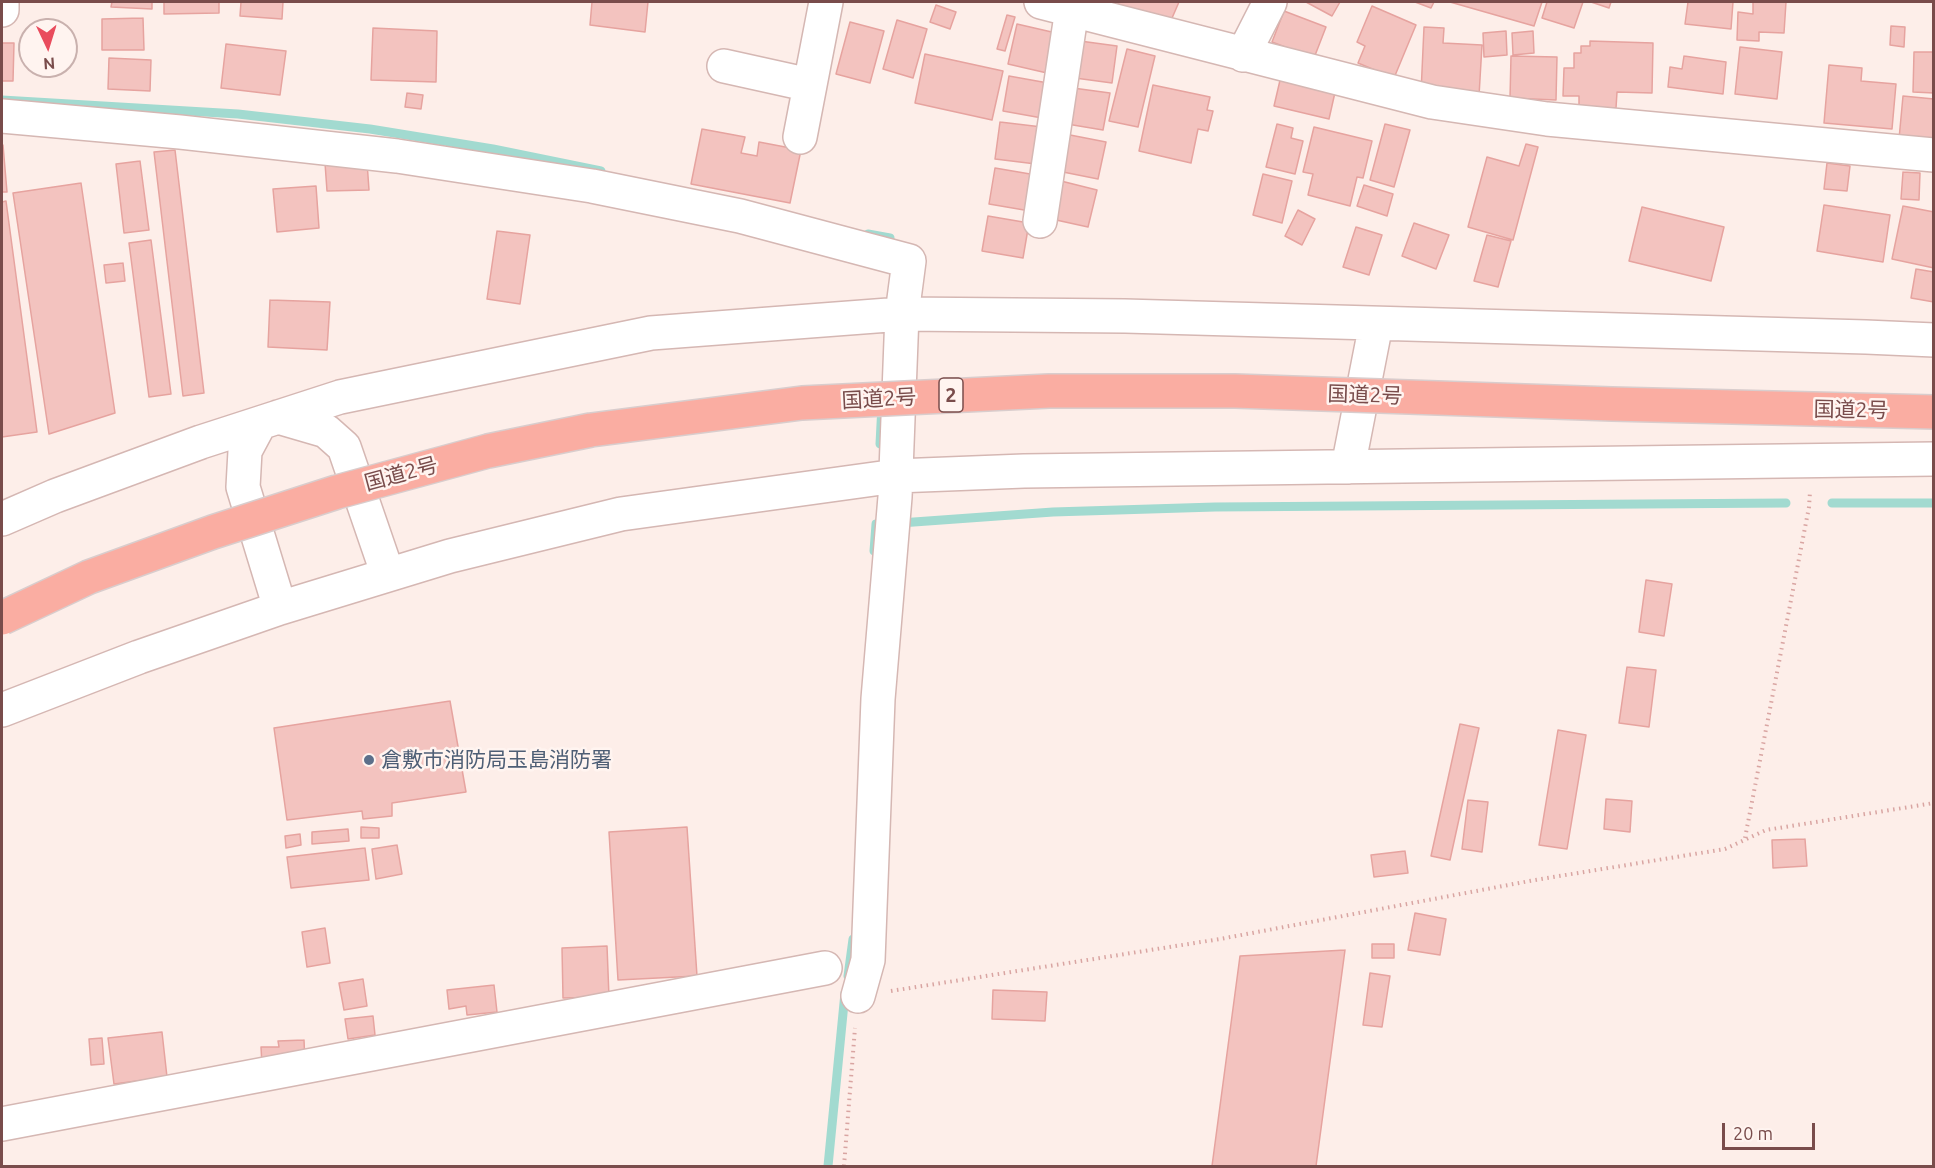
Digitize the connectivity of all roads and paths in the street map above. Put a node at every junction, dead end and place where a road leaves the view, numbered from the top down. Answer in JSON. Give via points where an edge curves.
{"nodes":[{"id":1,"x":2,"y":2,"type":"edge"},
{"id":2,"x":826,"y":2,"type":"edge"},
{"id":3,"x":1041,"y":2,"type":"edge"},
{"id":4,"x":1270,"y":2,"type":"edge"},
{"id":5,"x":1072,"y":9,"type":"junction"},
{"id":6,"x":2,"y":10,"type":"edge"},
{"id":7,"x":1243,"y":55,"type":"junction"},
{"id":8,"x":724,"y":66,"type":"dead end"},
{"id":9,"x":810,"y":85,"type":"junction"},
{"id":10,"x":2,"y":116,"type":"edge"},
{"id":11,"x":800,"y":137,"type":"dead end"},
{"id":12,"x":1934,"y":155,"type":"edge"},
{"id":13,"x":1040,"y":221,"type":"dead end"},
{"id":14,"x":902,"y":314,"type":"junction"},
{"id":15,"x":1376,"y":324,"type":"junction"},
{"id":16,"x":1934,"y":340,"type":"edge"},
{"id":17,"x":1934,"y":412,"type":"edge"},
{"id":18,"x":269,"y":420,"type":"junction"},
{"id":19,"x":1934,"y":459,"type":"edge"},
{"id":20,"x":1812,"y":460,"type":"junction"},
{"id":21,"x":1348,"y":466,"type":"junction"},
{"id":22,"x":896,"y":476,"type":"junction"},
{"id":23,"x":2,"y":519,"type":"edge"},
{"id":24,"x":388,"y":575,"type":"junction"},
{"id":25,"x":280,"y":608,"type":"junction"},
{"id":26,"x":2,"y":618,"type":"edge"},
{"id":27,"x":2,"y":710,"type":"edge"},
{"id":28,"x":1934,"y":803,"type":"edge"},
{"id":29,"x":1745,"y":839,"type":"junction"},
{"id":30,"x":825,"y":968,"type":"dead end"},
{"id":31,"x":858,"y":996,"type":"junction"},
{"id":32,"x":2,"y":1124,"type":"edge"},
{"id":33,"x":844,"y":1167,"type":"edge"}],
"edges":[{"from":1,"to":6,"type":"street"},
{"from":2,"to":9,"type":"street"},
{"from":3,"to":5,"type":"street"},
{"from":4,"to":7,"type":"street"},
{"from":5,"to":7,"type":"street"},
{"from":5,"to":13,"type":"street"},
{"from":7,"to":12,"type":"street","via":[[1432,102],[1547,119]]},
{"from":8,"to":9,"type":"street"},
{"from":9,"to":11,"type":"street"},
{"from":10,"to":14,"type":"street","via":[[397,156],[592,186],[740,216],[909,261]]},
{"from":14,"to":15,"type":"street"},
{"from":14,"to":18,"type":"street","via":[[651,333],[340,397]]},
{"from":14,"to":22,"type":"street"},
{"from":15,"to":16,"type":"street"},
{"from":15,"to":21,"type":"street"},
{"from":17,"to":26,"type":"highway","name":"国道2号","number":"2","bridge":true,"via":[[1235,391],[1049,391],[802,403],[591,430],[488,451],[337,492],[213,532],[89,577]]},
{"from":18,"to":23,"type":"street","via":[[179,450]]},
{"from":18,"to":24,"type":"street","via":[[326,431],[344,447]]},
{"from":18,"to":25,"type":"street","via":[[245,451],[243,487]]},
{"from":19,"to":20,"type":"street"},
{"from":20,"to":21,"type":"street"},
{"from":20,"to":29,"type":"path","via":[[1809,507]]},
{"from":21,"to":22,"type":"street"},
{"from":22,"to":24,"type":"street","via":[[621,514],[450,555]]},
{"from":22,"to":31,"type":"street","via":[[878,699],[868,960]]},
{"from":24,"to":25,"type":"street"},
{"from":25,"to":27,"type":"street"},
{"from":28,"to":29,"type":"path","via":[[1766,830]]},
{"from":29,"to":31,"type":"path","via":[[1725,849],[1220,939]]},
{"from":30,"to":32,"type":"street"},
{"from":31,"to":33,"type":"path"}]}
